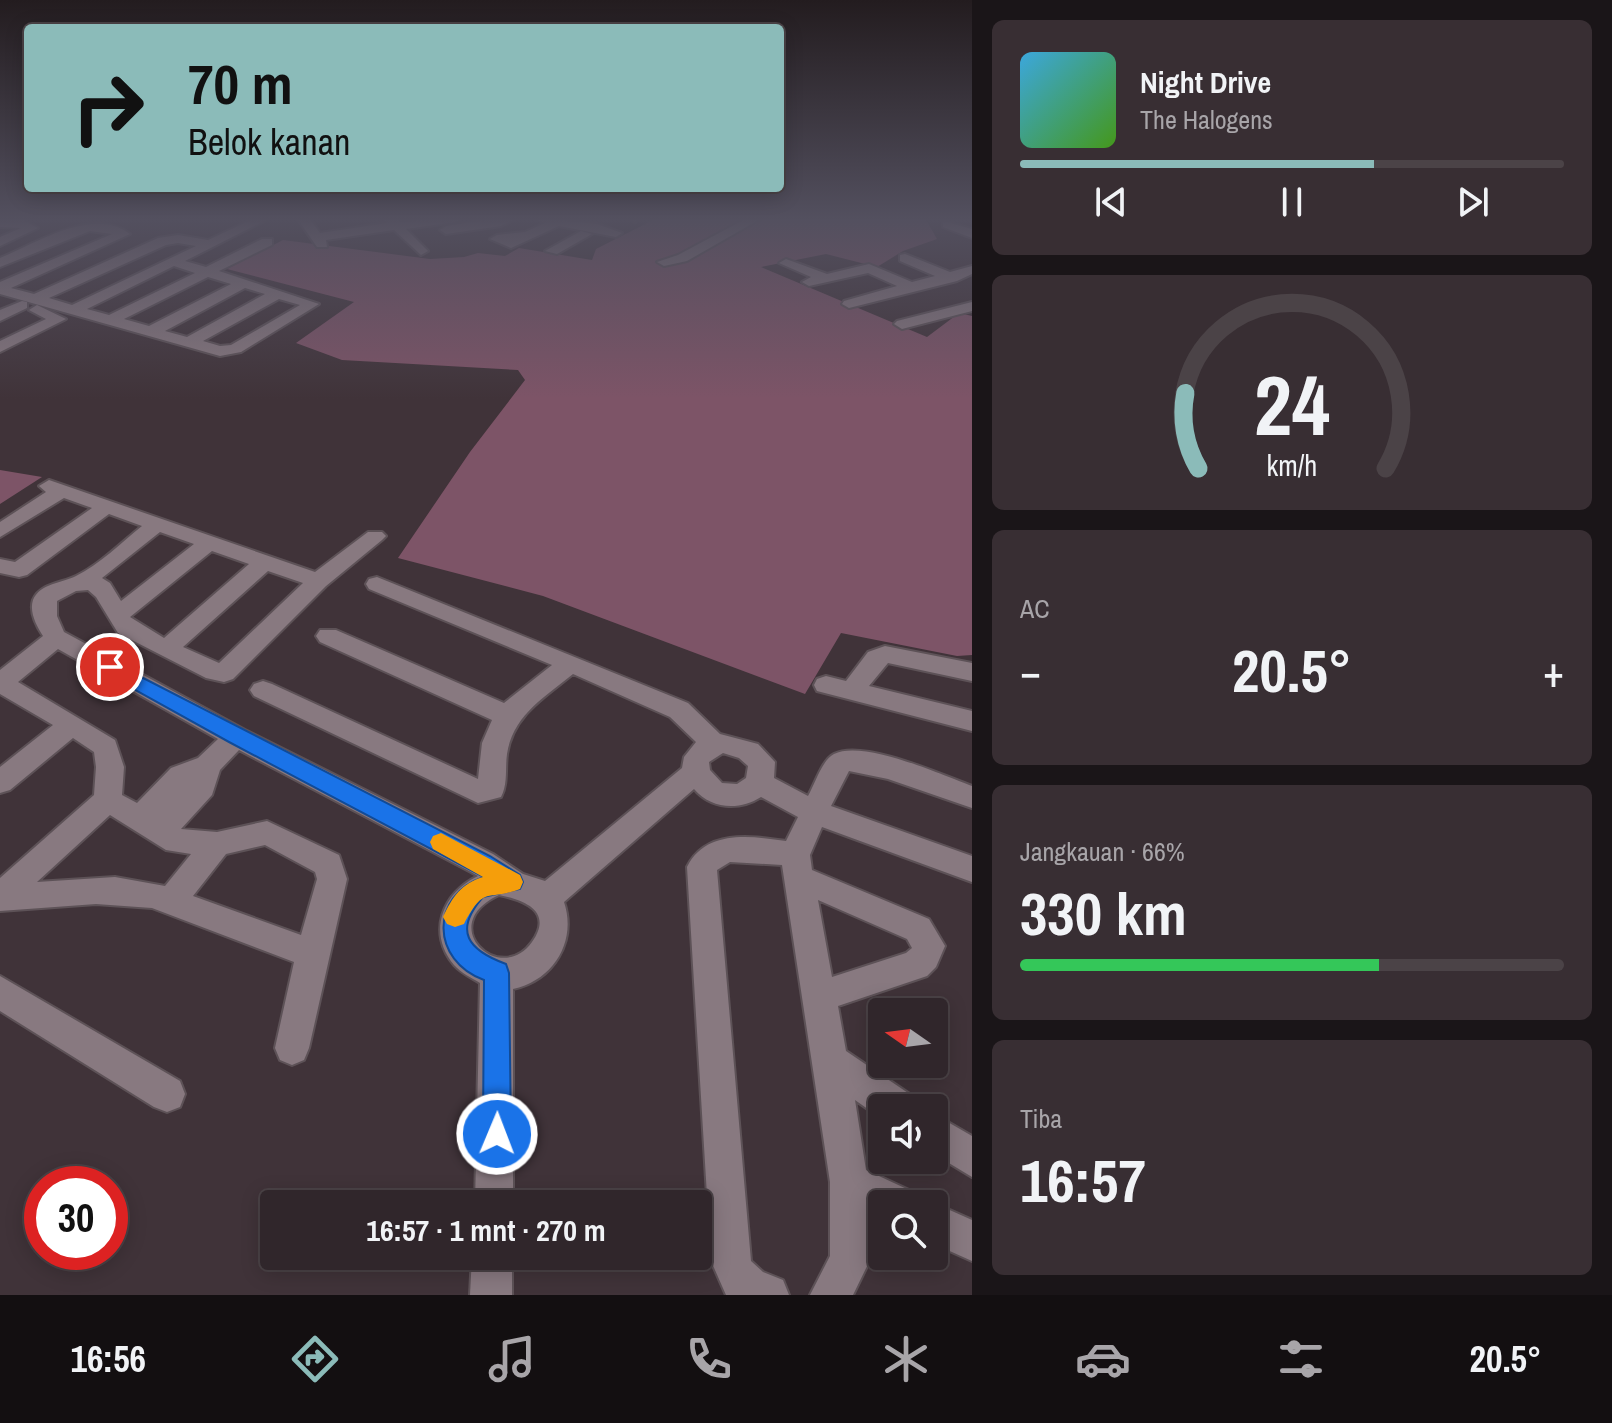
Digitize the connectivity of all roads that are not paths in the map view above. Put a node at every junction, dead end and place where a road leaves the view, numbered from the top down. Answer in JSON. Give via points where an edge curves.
{"nodes":[{"id":1,"x":22,"y":278,"type":"edge"},
{"id":2,"x":80,"y":278,"type":"edge"},
{"id":3,"x":136,"y":278,"type":"edge"},
{"id":4,"x":192,"y":278,"type":"edge"},
{"id":5,"x":226,"y":278,"type":"edge"},
{"id":6,"x":823,"y":278,"type":"edge"},
{"id":7,"x":892,"y":278,"type":"edge"},
{"id":8,"x":944,"y":278,"type":"edge"},
{"id":9,"x":952,"y":278,"type":"edge"},
{"id":10,"x":809,"y":282,"type":"dead end"},
{"id":11,"x":240,"y":285,"type":"junction"},
{"id":12,"x":911,"y":287,"type":"junction"},
{"id":13,"x":0,"y":288,"type":"edge"},
{"id":14,"x":972,"y":288,"type":"edge"},
{"id":15,"x":276,"y":294,"type":"junction"},
{"id":16,"x":0,"y":298,"type":"edge"},
{"id":17,"x":28,"y":302,"type":"junction"},
{"id":18,"x":849,"y":304,"type":"dead end"},
{"id":19,"x":972,"y":306,"type":"edge"},
{"id":20,"x":72,"y":310,"type":"junction"},
{"id":21,"x":0,"y":316,"type":"edge"},
{"id":22,"x":111,"y":320,"type":"junction"},
{"id":23,"x":902,"y":324,"type":"dead end"},
{"id":24,"x":150,"y":332,"type":"junction"},
{"id":25,"x":188,"y":343,"type":"junction"},
{"id":26,"x":0,"y":347,"type":"edge"},
{"id":27,"x":105,"y":508,"type":"junction"},
{"id":28,"x":155,"y":526,"type":"junction"},
{"id":29,"x":0,"y":531,"type":"edge"},
{"id":30,"x":375,"y":536,"type":"dead end"},
{"id":31,"x":210,"y":542,"type":"junction"},
{"id":32,"x":264,"y":563,"type":"junction"},
{"id":33,"x":9,"y":568,"type":"edge"},
{"id":34,"x":318,"y":581,"type":"junction"},
{"id":35,"x":75,"y":584,"type":"junction"},
{"id":36,"x":377,"y":584,"type":"dead end"},
{"id":37,"x":118,"y":615,"type":"junction"},
{"id":38,"x":328,"y":636,"type":"dead end"},
{"id":39,"x":56,"y":638,"type":"junction"},
{"id":40,"x":167,"y":648,"type":"junction"},
{"id":41,"x":571,"y":663,"type":"junction"},
{"id":42,"x":972,"y":672,"type":"edge"},
{"id":43,"x":0,"y":683,"type":"edge"},
{"id":44,"x":826,"y":685,"type":"dead end"},
{"id":45,"x":263,"y":690,"type":"dead end"},
{"id":46,"x":852,"y":691,"type":"junction"},
{"id":47,"x":506,"y":715,"type":"junction"},
{"id":48,"x":972,"y":721,"type":"edge"},
{"id":49,"x":72,"y":724,"type":"junction"},
{"id":50,"x":236,"y":737,"type":"junction"},
{"id":51,"x":714,"y":744,"type":"junction"},
{"id":52,"x":696,"y":772,"type":"junction"},
{"id":53,"x":0,"y":782,"type":"edge"},
{"id":54,"x":761,"y":784,"type":"junction"},
{"id":55,"x":972,"y":797,"type":"edge"},
{"id":56,"x":108,"y":800,"type":"junction"},
{"id":57,"x":814,"y":812,"type":"junction"},
{"id":58,"x":149,"y":827,"type":"junction"},
{"id":59,"x":217,"y":844,"type":"junction"},
{"id":60,"x":797,"y":866,"type":"junction"},
{"id":61,"x":972,"y":869,"type":"edge"},
{"id":62,"x":512,"y":882,"type":"junction"},
{"id":63,"x":0,"y":897,"type":"edge"},
{"id":64,"x":544,"y":900,"type":"junction"},
{"id":65,"x":171,"y":901,"type":"junction"},
{"id":66,"x":312,"y":954,"type":"junction"},
{"id":67,"x":497,"y":973,"type":"junction"},
{"id":68,"x":0,"y":992,"type":"edge"},
{"id":69,"x":819,"y":997,"type":"junction"},
{"id":70,"x":292,"y":1048,"type":"dead end"},
{"id":71,"x":830,"y":1061,"type":"junction"},
{"id":72,"x":167,"y":1094,"type":"dead end"},
{"id":73,"x":878,"y":1094,"type":"edge"},
{"id":74,"x":948,"y":1142,"type":"edge"},
{"id":75,"x":972,"y":1158,"type":"edge"},
{"id":76,"x":849,"y":1182,"type":"junction"},
{"id":77,"x":494,"y":1190,"type":"edge"},
{"id":78,"x":868,"y":1191,"type":"edge"},
{"id":79,"x":948,"y":1230,"type":"edge"},
{"id":80,"x":972,"y":1241,"type":"edge"},
{"id":81,"x":492,"y":1270,"type":"edge"},
{"id":82,"x":491,"y":1295,"type":"edge"},
{"id":83,"x":768,"y":1295,"type":"edge"},
{"id":84,"x":831,"y":1295,"type":"edge"}],
"edges":[{"from":1,"to":13,"type":"street"},
{"from":2,"to":17,"type":"street"},
{"from":3,"to":20,"type":"street"},
{"from":4,"to":22,"type":"street"},
{"from":5,"to":11,"type":"street"},
{"from":6,"to":10,"type":"street"},
{"from":7,"to":12,"type":"street"},
{"from":8,"to":12,"type":"street"},
{"from":9,"to":14,"type":"street"},
{"from":11,"to":15,"type":"street"},
{"from":11,"to":24,"type":"street"},
{"from":12,"to":18,"type":"street"},
{"from":13,"to":17,"type":"street"},
{"from":15,"to":25,"type":"street"},
{"from":15,"to":25,"type":"street","via":[[312,304],[231,350]]},
{"from":16,"to":17,"type":"street"},
{"from":17,"to":20,"type":"street"},
{"from":17,"to":21,"type":"street"},
{"from":17,"to":26,"type":"street","via":[[58,319]]},
{"from":19,"to":23,"type":"street"},
{"from":20,"to":22,"type":"street"},
{"from":22,"to":24,"type":"street"},
{"from":24,"to":25,"type":"street"},
{"from":27,"to":28,"type":"street"},
{"from":27,"to":29,"type":"street","via":[[54,489]]},
{"from":27,"to":33,"type":"street"},
{"from":28,"to":31,"type":"street"},
{"from":28,"to":35,"type":"street"},
{"from":30,"to":34,"type":"street"},
{"from":31,"to":32,"type":"street"},
{"from":31,"to":37,"type":"street"},
{"from":32,"to":34,"type":"street"},
{"from":32,"to":40,"type":"street"},
{"from":33,"to":35,"type":"street"},
{"from":34,"to":40,"type":"street","via":[[228,671],[215,672]]},
{"from":35,"to":37,"type":"street","via":[[101,587]]},
{"from":35,"to":39,"type":"street","via":[[44,601]]},
{"from":36,"to":41,"type":"street"},
{"from":37,"to":40,"type":"street","via":[[123,625]]},
{"from":38,"to":47,"type":"street"},
{"from":39,"to":43,"type":"street"},
{"from":39,"to":50,"type":"street"},
{"from":41,"to":47,"type":"street"},
{"from":41,"to":51,"type":"street","via":[[679,710]]},
{"from":42,"to":46,"type":"street","via":[[885,654]]},
{"from":43,"to":49,"type":"street"},
{"from":44,"to":46,"type":"street"},
{"from":45,"to":47,"type":"street","via":[[478,792],[491,789],[493,750]]},
{"from":46,"to":48,"type":"street"},
{"from":49,"to":53,"type":"street"},
{"from":49,"to":56,"type":"street","via":[[106,747]]},
{"from":50,"to":58,"type":"street","via":[[208,765],[202,787]]},
{"from":50,"to":62,"type":"street"},
{"from":51,"to":52,"type":"street","via":[[700,752]]},
{"from":51,"to":54,"type":"street","via":[[738,745],[751,752],[764,773]]},
{"from":52,"to":54,"type":"street","via":[[705,784],[728,794],[751,792]]},
{"from":52,"to":64,"type":"street"},
{"from":54,"to":57,"type":"street"},
{"from":55,"to":57,"type":"street","via":[[848,760],[840,763]]},
{"from":56,"to":58,"type":"street"},
{"from":56,"to":63,"type":"street"},
{"from":57,"to":60,"type":"street"},
{"from":57,"to":61,"type":"street"},
{"from":58,"to":59,"type":"street","via":[[176,841]]},
{"from":59,"to":65,"type":"street"},
{"from":59,"to":66,"type":"street","via":[[267,833],[328,864],[332,879]]},
{"from":60,"to":69,"type":"street"},
{"from":60,"to":69,"type":"street","via":[[918,929],[929,946],[916,965]]},
{"from":60,"to":83,"type":"street","via":[[724,851],[713,854],[702,867],[731,1261],[736,1278]]},
{"from":62,"to":64,"type":"street"},
{"from":62,"to":67,"type":"street","via":[[475,890],[455,918],[463,953]]},
{"from":63,"to":65,"type":"street","via":[[95,889],[129,890]]},
{"from":64,"to":67,"type":"street","via":[[555,921],[552,945],[524,970]]},
{"from":65,"to":66,"type":"street"},
{"from":66,"to":70,"type":"street"},
{"from":67,"to":77,"type":"street"},
{"from":68,"to":72,"type":"street"},
{"from":69,"to":71,"type":"street"},
{"from":71,"to":73,"type":"street"},
{"from":71,"to":76,"type":"street"},
{"from":74,"to":75,"type":"street"},
{"from":76,"to":78,"type":"street"},
{"from":76,"to":84,"type":"street","via":[[850,1260]]},
{"from":79,"to":80,"type":"street"},
{"from":81,"to":82,"type":"street"}]}
